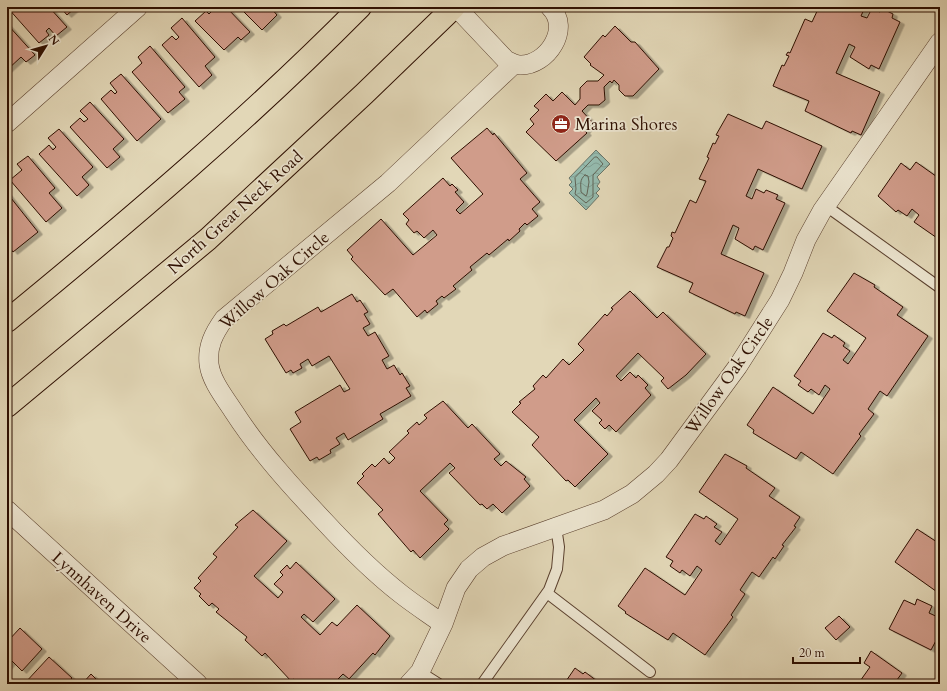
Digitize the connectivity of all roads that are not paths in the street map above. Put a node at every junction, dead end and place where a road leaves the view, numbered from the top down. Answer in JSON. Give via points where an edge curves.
{"nodes":[{"id":1,"x":138,"y":7,"type":"edge"},
{"id":2,"x":360,"y":7,"type":"edge"},
{"id":3,"x":455,"y":7,"type":"edge"},
{"id":4,"x":554,"y":8,"type":"edge"},
{"id":5,"x":940,"y":42,"type":"edge"},
{"id":6,"x":514,"y":64,"type":"junction"},
{"id":7,"x":7,"y":123,"type":"edge"},
{"id":8,"x":826,"y":206,"type":"junction"},
{"id":9,"x":939,"y":287,"type":"edge"},
{"id":10,"x":7,"y":321,"type":"edge"},
{"id":11,"x":7,"y":406,"type":"edge"},
{"id":12,"x":7,"y":510,"type":"edge"},
{"id":13,"x":556,"y":527,"type":"junction"},
{"id":14,"x":546,"y":593,"type":"junction"},
{"id":15,"x":443,"y":624,"type":"junction"},
{"id":16,"x":650,"y":672,"type":"dead end"},
{"id":17,"x":414,"y":678,"type":"edge"},
{"id":18,"x":198,"y":684,"type":"edge"},
{"id":19,"x":439,"y":684,"type":"edge"},
{"id":20,"x":482,"y":684,"type":"edge"}],
"edges":[{"from":1,"to":7,"type":"street"},
{"from":2,"to":10,"type":"main road","via":[[310,58],[230,131],[122,226]]},
{"from":3,"to":6,"type":"street","via":[[506,60]]},
{"from":3,"to":11,"type":"main road","name":"North Great Neck Road","via":[[208,239]]},
{"from":4,"to":6,"type":"street","via":[[559,22],[554,45],[543,57],[531,64]]},
{"from":5,"to":8,"type":"street","name":"Willow Oak Circle"},
{"from":6,"to":15,"type":"street","name":"Willow Oak Circle","via":[[388,183],[224,319],[214,333],[209,348],[209,365],[213,378],[251,439],[347,546],[401,594]]},
{"from":8,"to":9,"type":"lane"},
{"from":8,"to":13,"type":"street","name":"Willow Oak Circle","via":[[806,240],[780,300],[738,366],[669,460],[632,494],[604,510]]},
{"from":12,"to":18,"type":"street","name":"Lynnhaven Drive"},
{"from":13,"to":14,"type":"lane","via":[[559,547],[557,569]]},
{"from":13,"to":15,"type":"street","name":"Willow Oak Circle","via":[[502,546],[469,569],[456,588]]},
{"from":14,"to":16,"type":"lane"},
{"from":14,"to":20,"type":"lane"},
{"from":15,"to":17,"type":"street","name":"Willow Oak Circle"},
{"from":17,"to":19,"type":"lane"}]}
